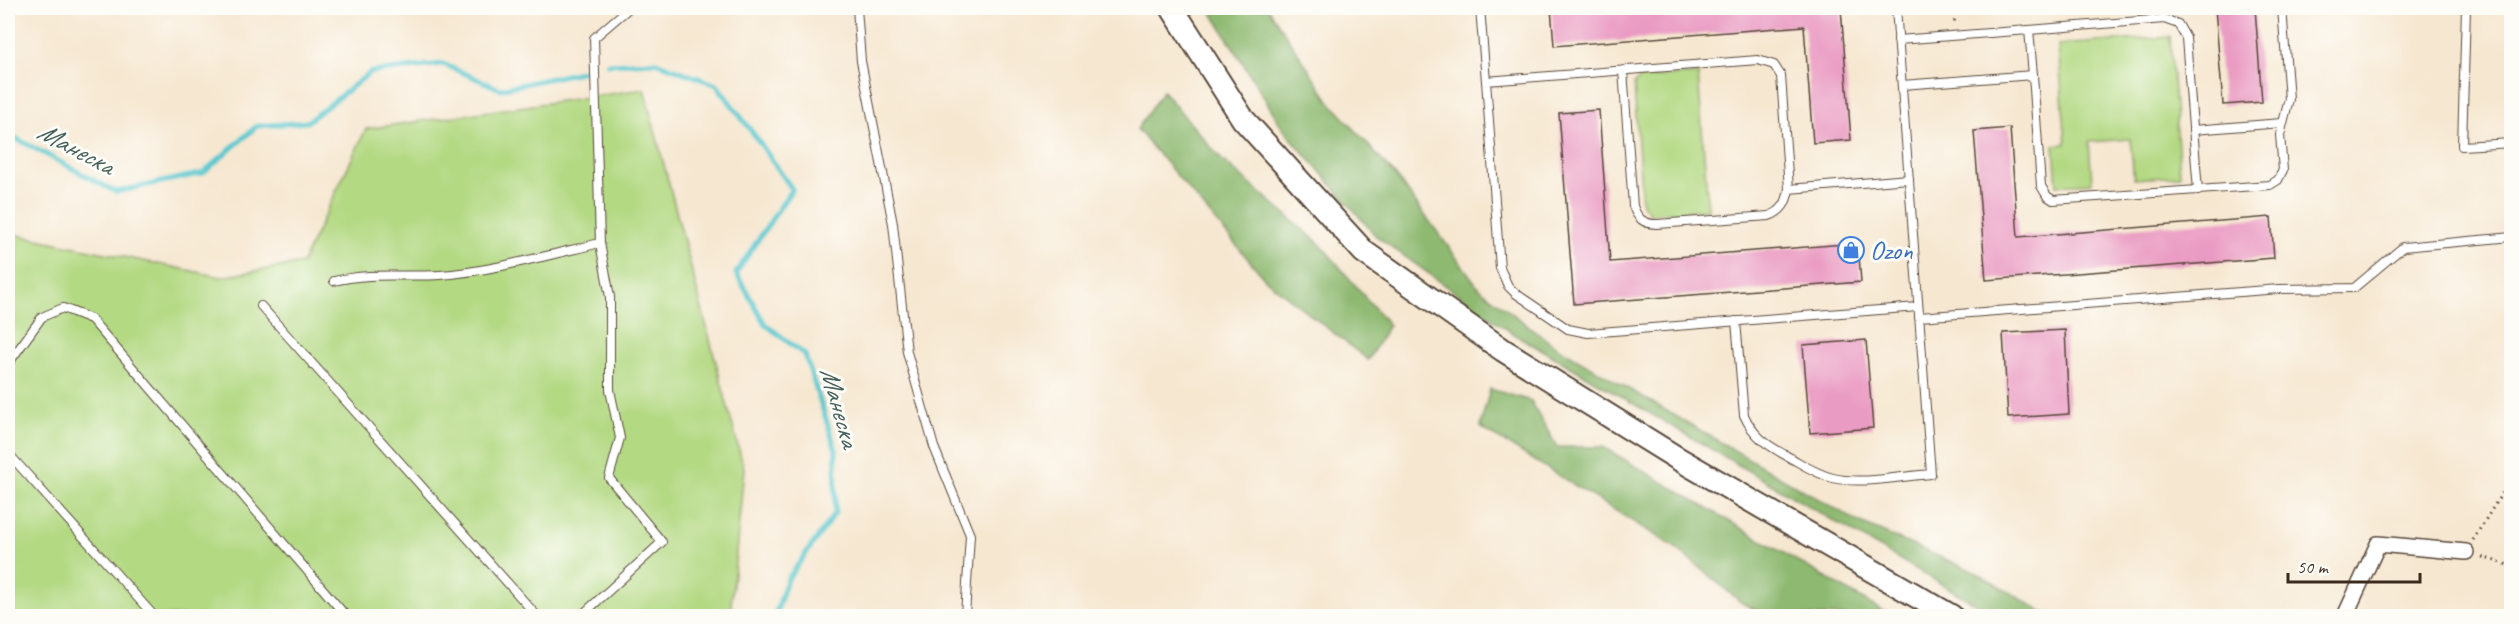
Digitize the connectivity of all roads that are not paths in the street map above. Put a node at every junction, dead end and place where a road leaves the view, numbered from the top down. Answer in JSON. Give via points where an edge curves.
{"nodes":[{"id":1,"x":629,"y":8,"type":"edge"},
{"id":2,"x":857,"y":8,"type":"edge"},
{"id":3,"x":1172,"y":8,"type":"edge"},
{"id":4,"x":1480,"y":8,"type":"edge"},
{"id":5,"x":1896,"y":8,"type":"edge"},
{"id":6,"x":2282,"y":8,"type":"edge"},
{"id":7,"x":2466,"y":8,"type":"edge"},
{"id":8,"x":2029,"y":30,"type":"junction"},
{"id":9,"x":1898,"y":40,"type":"junction"},
{"id":10,"x":1623,"y":70,"type":"junction"},
{"id":11,"x":2033,"y":75,"type":"junction"},
{"id":12,"x":1486,"y":81,"type":"junction"},
{"id":13,"x":1902,"y":85,"type":"junction"},
{"id":14,"x":2282,"y":123,"type":"junction"},
{"id":15,"x":2193,"y":130,"type":"junction"},
{"id":16,"x":2511,"y":143,"type":"edge"},
{"id":17,"x":1909,"y":179,"type":"junction"},
{"id":18,"x":1789,"y":189,"type":"junction"},
{"id":19,"x":2198,"y":191,"type":"junction"},
{"id":20,"x":2511,"y":237,"type":"edge"},
{"id":21,"x":600,"y":243,"type":"junction"},
{"id":22,"x":334,"y":280,"type":"dead end"},
{"id":23,"x":261,"y":306,"type":"dead end"},
{"id":24,"x":1918,"y":307,"type":"junction"},
{"id":25,"x":1919,"y":317,"type":"junction"},
{"id":26,"x":1737,"y":321,"type":"junction"},
{"id":27,"x":8,"y":364,"type":"edge"},
{"id":28,"x":8,"y":453,"type":"edge"},
{"id":29,"x":2466,"y":552,"type":"road end"},
{"id":30,"x":154,"y":616,"type":"edge"},
{"id":31,"x":346,"y":616,"type":"edge"},
{"id":32,"x":537,"y":616,"type":"edge"},
{"id":33,"x":581,"y":616,"type":"edge"},
{"id":34,"x":965,"y":616,"type":"edge"},
{"id":35,"x":1951,"y":616,"type":"edge"},
{"id":36,"x":2345,"y":616,"type":"edge"}],
"edges":[{"from":1,"to":21,"type":"lane","via":[[594,38]]},
{"from":2,"to":34,"type":"lane","via":[[861,60],[894,224],[907,352],[934,447],[970,536]]},
{"from":3,"to":35,"type":"main road","via":[[1243,118],[1364,252],[1503,350],[1677,458]]},
{"from":4,"to":12,"type":"lane"},
{"from":5,"to":9,"type":"lane"},
{"from":6,"to":14,"type":"lane","via":[[2289,94]]},
{"from":7,"to":16,"type":"lane","via":[[2462,146]]},
{"from":8,"to":9,"type":"lane"},
{"from":8,"to":11,"type":"lane"},
{"from":8,"to":15,"type":"lane","via":[[2164,19],[2178,24],[2186,38]]},
{"from":9,"to":13,"type":"lane"},
{"from":10,"to":12,"type":"lane"},
{"from":10,"to":18,"type":"lane","via":[[1758,60],[1774,65],[1781,76]]},
{"from":10,"to":18,"type":"lane","via":[[1633,206],[1640,219],[1657,224],[1769,216],[1782,209]]},
{"from":11,"to":13,"type":"lane"},
{"from":11,"to":19,"type":"lane","via":[[2041,186],[2047,196],[2061,201]]},
{"from":12,"to":26,"type":"lane","via":[[1500,268],[1515,293],[1568,329],[1588,333]]},
{"from":13,"to":17,"type":"lane"},
{"from":14,"to":15,"type":"lane"},
{"from":14,"to":19,"type":"lane","via":[[2283,170],[2278,180],[2270,185]]},
{"from":15,"to":19,"type":"lane"},
{"from":17,"to":18,"type":"lane"},
{"from":17,"to":24,"type":"lane"},
{"from":20,"to":25,"type":"lane","via":[[2403,247],[2354,288],[2279,289]]},
{"from":21,"to":22,"type":"lane","via":[[441,275],[354,275]]},
{"from":21,"to":33,"type":"lane","via":[[610,297],[610,390],[620,438],[609,478],[662,542]]},
{"from":23,"to":32,"type":"lane"},
{"from":24,"to":25,"type":"lane"},
{"from":24,"to":26,"type":"lane"},
{"from":25,"to":26,"type":"lane","via":[[1931,474],[1856,480],[1822,474],[1754,434],[1744,415]]},
{"from":27,"to":31,"type":"lane","via":[[42,317],[63,308],[91,319]]},
{"from":28,"to":30,"type":"lane"},
{"from":29,"to":36,"type":"street","via":[[2378,544]]}]}
